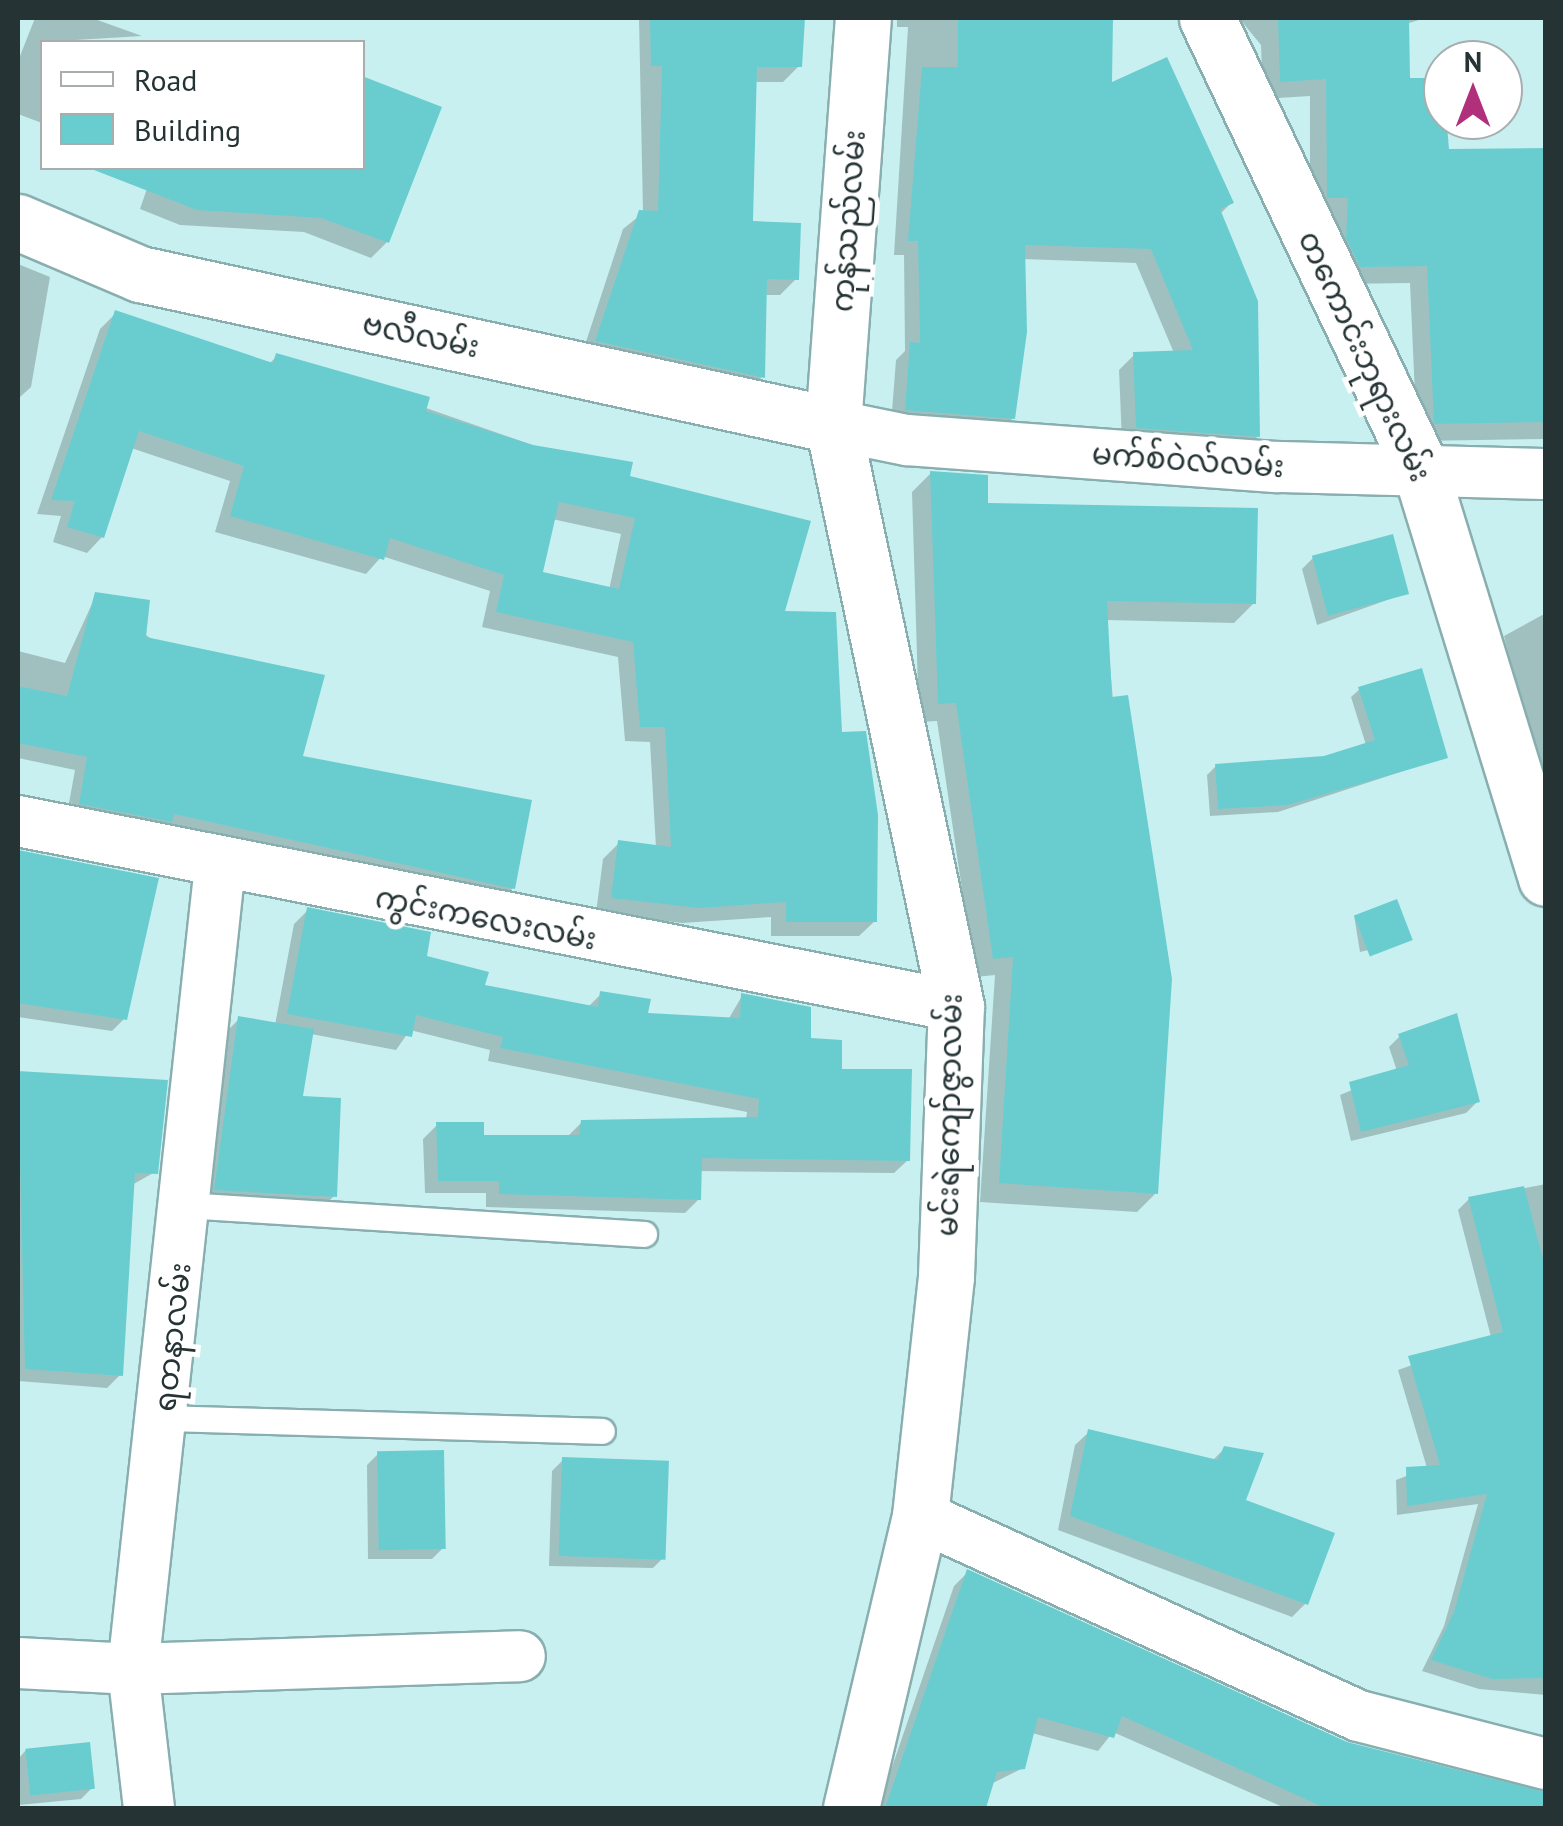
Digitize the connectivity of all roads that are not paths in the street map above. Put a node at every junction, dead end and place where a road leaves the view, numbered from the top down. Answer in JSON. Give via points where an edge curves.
{"nodes":[{"id":1,"x":863,"y":18,"type":"edge"},
{"id":2,"x":1207,"y":18,"type":"edge"},
{"id":3,"x":18,"y":222,"type":"edge"},
{"id":4,"x":833,"y":425,"type":"junction"},
{"id":5,"x":1419,"y":466,"type":"junction"},
{"id":6,"x":1546,"y":474,"type":"edge"},
{"id":7,"x":18,"y":820,"type":"edge"},
{"id":8,"x":220,"y":865,"type":"junction"},
{"id":9,"x":1546,"y":878,"type":"edge"},
{"id":10,"x":956,"y":1006,"type":"junction"},
{"id":11,"x":185,"y":1205,"type":"junction"},
{"id":12,"x":644,"y":1234,"type":"dead end"},
{"id":13,"x":164,"y":1418,"type":"junction"},
{"id":14,"x":602,"y":1431,"type":"dead end"},
{"id":15,"x":920,"y":1516,"type":"junction"},
{"id":16,"x":520,"y":1656,"type":"dead end"},
{"id":17,"x":18,"y":1663,"type":"edge"},
{"id":18,"x":133,"y":1668,"type":"junction"},
{"id":19,"x":1546,"y":1764,"type":"edge"},
{"id":20,"x":148,"y":1808,"type":"edge"},
{"id":21,"x":851,"y":1808,"type":"edge"}],
"edges":[{"from":1,"to":4,"type":"street","name":"ကုန်သည်လမ်း"},
{"from":2,"to":5,"type":"street","name":"တကောင်းဘုရားလမ်း"},
{"from":3,"to":4,"type":"street","name":"ဗလီလမ်း","via":[[140,274]]},
{"from":4,"to":5,"type":"street","name":"မက်စ်ဝဲလ်လမ်း","via":[[907,440],[1278,467]]},
{"from":4,"to":10,"type":"street","name":"မင်းရဲကျော်ဇွာလမ်း"},
{"from":5,"to":6,"type":"street","name":"မက်စ်ဝဲလ်လမ်း"},
{"from":5,"to":9,"type":"street","name":"တကောင်းဘုရားလမ်း"},
{"from":7,"to":8,"type":"street","name":"ကွင်းကလေးလမ်း"},
{"from":8,"to":10,"type":"street","name":"ကွင်းကလေးလမ်း"},
{"from":8,"to":11,"type":"street","name":"ရတနာလမ်း"},
{"from":10,"to":15,"type":"street","name":"မင်းရဲကျော်ဇွာလမ်း","via":[[946,1276]]},
{"from":11,"to":12,"type":"lane"},
{"from":11,"to":13,"type":"street","name":"ရတနာလမ်း"},
{"from":13,"to":14,"type":"lane"},
{"from":13,"to":18,"type":"street","name":"ရတနာလမ်း"},
{"from":15,"to":19,"type":"street","via":[[1359,1716]]},
{"from":15,"to":21,"type":"street","name":"မင်းရဲကျော်ဇွာလမ်း"},
{"from":16,"to":18,"type":"street"},
{"from":17,"to":18,"type":"street"},
{"from":18,"to":20,"type":"street","name":"ရတနာလမ်း"}]}
